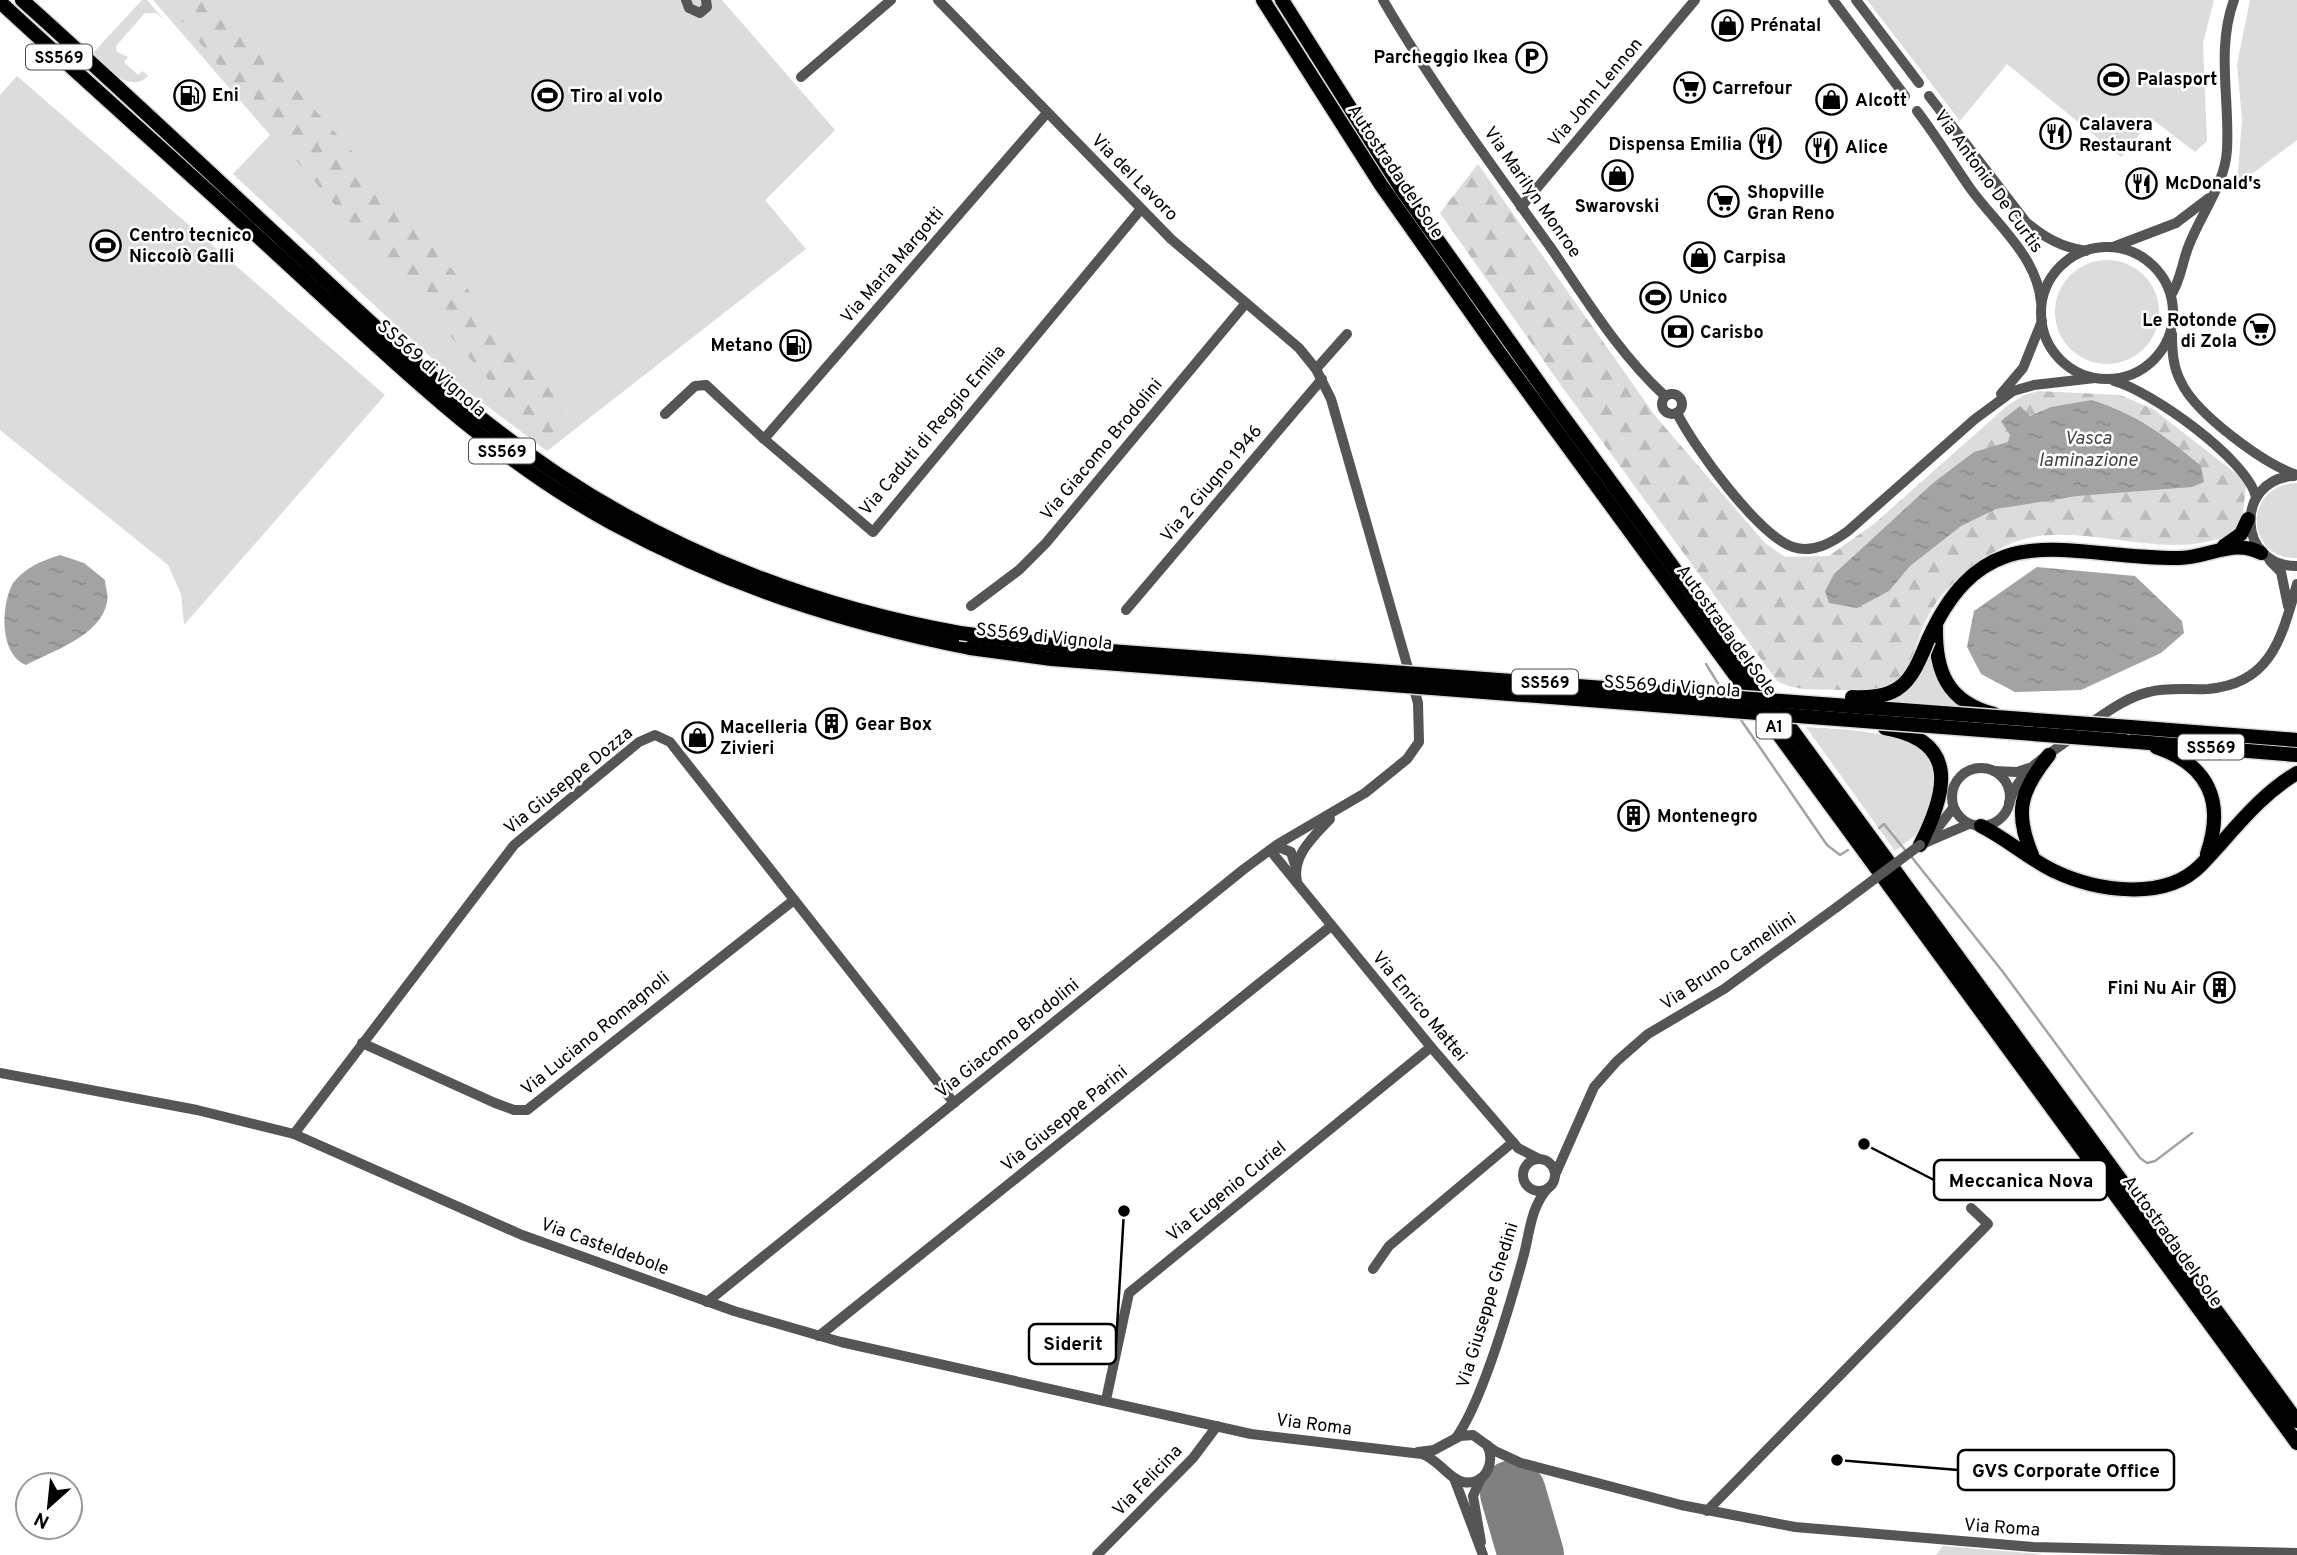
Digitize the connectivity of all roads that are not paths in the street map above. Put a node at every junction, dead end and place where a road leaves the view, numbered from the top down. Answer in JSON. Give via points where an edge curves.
{"nodes":[{"id":1,"x":22,"y":0,"type":"edge"},
{"id":2,"x":685,"y":0,"type":"edge"},
{"id":3,"x":706,"y":0,"type":"edge"},
{"id":4,"x":891,"y":0,"type":"edge"},
{"id":5,"x":938,"y":0,"type":"edge"},
{"id":6,"x":1263,"y":0,"type":"edge"},
{"id":7,"x":1282,"y":0,"type":"edge"},
{"id":8,"x":1383,"y":0,"type":"edge"},
{"id":9,"x":1695,"y":0,"type":"edge"},
{"id":10,"x":1833,"y":0,"type":"edge"},
{"id":11,"x":1856,"y":0,"type":"edge"},
{"id":12,"x":2234,"y":0,"type":"edge"},
{"id":13,"x":0,"y":2,"type":"edge"},
{"id":14,"x":801,"y":77,"type":"dead end"},
{"id":15,"x":1919,"y":83,"type":"dead end"},
{"id":16,"x":1905,"y":96,"type":"dead end"},
{"id":17,"x":1929,"y":96,"type":"dead end"},
{"id":18,"x":1917,"y":111,"type":"dead end"},
{"id":19,"x":1047,"y":113,"type":"junction"},
{"id":20,"x":2209,"y":198,"type":"junction"},
{"id":21,"x":1521,"y":207,"type":"junction"},
{"id":22,"x":1141,"y":209,"type":"junction"},
{"id":23,"x":2112,"y":247,"type":"junction"},
{"id":24,"x":2086,"y":251,"type":"junction"},
{"id":25,"x":2171,"y":296,"type":"junction"},
{"id":26,"x":1246,"y":303,"type":"junction"},
{"id":27,"x":2042,"y":317,"type":"junction"},
{"id":28,"x":2172,"y":325,"type":"junction"},
{"id":29,"x":1347,"y":334,"type":"dead end"},
{"id":30,"x":1316,"y":369,"type":"junction"},
{"id":31,"x":2095,"y":378,"type":"junction"},
{"id":32,"x":1322,"y":379,"type":"junction"},
{"id":33,"x":2108,"y":379,"type":"junction"},
{"id":34,"x":1985,"y":411,"type":"junction"},
{"id":35,"x":665,"y":414,"type":"dead end"},
{"id":36,"x":764,"y":439,"type":"junction"},
{"id":37,"x":2297,"y":476,"type":"edge"},
{"id":38,"x":2256,"y":497,"type":"junction"},
{"id":39,"x":2248,"y":519,"type":"junction"},
{"id":40,"x":2217,"y":550,"type":"junction"},
{"id":41,"x":2264,"y":555,"type":"junction"},
{"id":42,"x":2297,"y":566,"type":"edge"},
{"id":43,"x":2297,"y":584,"type":"edge"},
{"id":44,"x":971,"y":606,"type":"dead end"},
{"id":45,"x":1126,"y":610,"type":"dead end"},
{"id":46,"x":2289,"y":614,"type":"junction"},
{"id":47,"x":1936,"y":622,"type":"junction"},
{"id":48,"x":1714,"y":695,"type":"junction"},
{"id":49,"x":1850,"y":719,"type":"junction"},
{"id":50,"x":2016,"y":719,"type":"junction"},
{"id":51,"x":2131,"y":736,"type":"junction"},
{"id":52,"x":2297,"y":740,"type":"edge"},
{"id":53,"x":2049,"y":755,"type":"junction"},
{"id":54,"x":2297,"y":755,"type":"edge"},
{"id":55,"x":2029,"y":768,"type":"junction"},
{"id":56,"x":1993,"y":771,"type":"junction"},
{"id":57,"x":2297,"y":773,"type":"edge"},
{"id":58,"x":2009,"y":803,"type":"junction"},
{"id":59,"x":1954,"y":808,"type":"junction"},
{"id":60,"x":1336,"y":811,"type":"junction"},
{"id":61,"x":1975,"y":825,"type":"junction"},
{"id":62,"x":1925,"y":842,"type":"junction"},
{"id":63,"x":1270,"y":850,"type":"junction"},
{"id":64,"x":2033,"y":856,"type":"junction"},
{"id":65,"x":2206,"y":859,"type":"junction"},
{"id":66,"x":1296,"y":870,"type":"junction"},
{"id":67,"x":1298,"y":884,"type":"junction"},
{"id":68,"x":794,"y":900,"type":"junction"},
{"id":69,"x":1331,"y":926,"type":"junction"},
{"id":70,"x":362,"y":1043,"type":"junction"},
{"id":71,"x":1431,"y":1048,"type":"junction"},
{"id":72,"x":0,"y":1073,"type":"edge"},
{"id":73,"x":954,"y":1103,"type":"junction"},
{"id":74,"x":294,"y":1134,"type":"junction"},
{"id":75,"x":1574,"y":1137,"type":"junction"},
{"id":76,"x":1516,"y":1145,"type":"junction"},
{"id":77,"x":1540,"y":1159,"type":"junction"},
{"id":78,"x":1524,"y":1170,"type":"junction"},
{"id":79,"x":1555,"y":1175,"type":"junction"},
{"id":80,"x":1527,"y":1186,"type":"junction"},
{"id":81,"x":1548,"y":1188,"type":"junction"},
{"id":82,"x":1971,"y":1208,"type":"dead end"},
{"id":83,"x":1534,"y":1209,"type":"junction"},
{"id":84,"x":1373,"y":1269,"type":"dead end"},
{"id":85,"x":707,"y":1301,"type":"junction"},
{"id":86,"x":819,"y":1336,"type":"junction"},
{"id":87,"x":1106,"y":1400,"type":"junction"},
{"id":88,"x":1472,"y":1410,"type":"junction"},
{"id":89,"x":2297,"y":1421,"type":"edge"},
{"id":90,"x":1213,"y":1426,"type":"junction"},
{"id":91,"x":1454,"y":1439,"type":"junction"},
{"id":92,"x":1486,"y":1443,"type":"junction"},
{"id":93,"x":2297,"y":1443,"type":"edge"},
{"id":94,"x":1415,"y":1453,"type":"junction"},
{"id":95,"x":1521,"y":1463,"type":"junction"},
{"id":96,"x":1490,"y":1466,"type":"junction"},
{"id":97,"x":1445,"y":1467,"type":"junction"},
{"id":98,"x":1454,"y":1478,"type":"junction"},
{"id":99,"x":1481,"y":1478,"type":"junction"},
{"id":100,"x":1707,"y":1511,"type":"junction"},
{"id":101,"x":1482,"y":1552,"type":"edge"},
{"id":102,"x":2067,"y":1552,"type":"edge"},
{"id":103,"x":2297,"y":1553,"type":"edge"},
{"id":104,"x":1097,"y":1555,"type":"edge"}],
"edges":[{"from":1,"to":48,"type":"highway","name":"SS569 di Vignola","number":"SS569","bridge":true,"via":[[462,404],[560,476],[652,529],[734,567],[854,609],[960,633],[1082,649]]},
{"from":2,"to":3,"type":"street","via":[[688,8],[700,13],[707,7]]},
{"from":4,"to":14,"type":"street"},
{"from":5,"to":19,"type":"street","name":"Via del Lavoro"},
{"from":6,"to":93,"type":"highway","name":"Autostrada del Sole","number":"A1","via":[[1381,185],[1498,351]]},
{"from":7,"to":89,"type":"highway","name":"Autostrada del Sole","number":"A1","via":[[1402,190],[1546,392]]},
{"from":8,"to":21,"type":"street","name":"Via Marilyn Monroe"},
{"from":9,"to":21,"type":"street","name":"Via John Lennon"},
{"from":10,"to":16,"type":"street"},
{"from":11,"to":15,"type":"street"},
{"from":12,"to":20,"type":"street","via":[[2224,37],[2227,151],[2223,172]]},
{"from":13,"to":49,"type":"highway","name":"SS569 di Vignola","number":"SS569","bridge":true,"via":[[444,406],[552,486],[611,522],[779,599],[856,624],[970,648],[1052,659]]},
{"from":17,"to":24,"type":"street","name":"Via Antonio De Curtis","via":[[2026,222],[2066,248]]},
{"from":18,"to":27,"type":"street","name":"Via Antonio De Curtis","via":[[2028,264],[2040,292]]},
{"from":19,"to":22,"type":"street","name":"Via del Lavoro"},
{"from":19,"to":36,"type":"street","name":"Via Maria Margotti"},
{"from":20,"to":23,"type":"street","via":[[2176,223]]},
{"from":20,"to":25,"type":"street"},
{"from":21,"to":34,"type":"street","name":"Via Marilyn Monroe","via":[[1635,366],[1665,396],[1664,410],[1677,413],[1701,454],[1774,538],[1795,548],[1831,544]]},
{"from":22,"to":26,"type":"street","name":"Via del Lavoro"},
{"from":22,"to":36,"type":"street","name":"Via Caduti di Reggio Emilia","via":[[873,531]]},
{"from":23,"to":24,"type":"street"},
{"from":23,"to":25,"type":"street","via":[[2144,259],[2161,275]]},
{"from":24,"to":27,"type":"street","via":[[2054,274],[2043,299]]},
{"from":25,"to":28,"type":"street"},
{"from":26,"to":30,"type":"street","name":"Via del Lavoro","via":[[1299,348]]},
{"from":26,"to":44,"type":"street","name":"Via Giacomo Brodolini","via":[[1046,542],[1019,570]]},
{"from":27,"to":31,"type":"street","via":[[2054,352],[2072,368]]},
{"from":27,"to":34,"type":"street","via":[[2023,368]]},
{"from":28,"to":33,"type":"street","via":[[2164,347],[2150,364],[2130,375]]},
{"from":28,"to":37,"type":"street","via":[[2173,357],[2187,393],[2264,460]]},
{"from":29,"to":30,"type":"street"},
{"from":30,"to":32,"type":"street","name":"Via del Lavoro"},
{"from":31,"to":33,"type":"street"},
{"from":31,"to":34,"type":"street","via":[[2012,391]]},
{"from":32,"to":45,"type":"street","name":"Via 2 Giugno 1946"},
{"from":32,"to":60,"type":"street","name":"Via del Lavoro","via":[[1420,716],[1419,742],[1407,759]]},
{"from":33,"to":38,"type":"street","via":[[2144,394],[2188,424],[2242,469]]},
{"from":35,"to":36,"type":"street","name":"Via Caduti di Reggio Emilia","via":[[695,387],[706,385]]},
{"from":37,"to":38,"type":"street","via":[[2274,481]]},
{"from":38,"to":39,"type":"street"},
{"from":39,"to":40,"type":"highway","via":[[2236,538]]},
{"from":39,"to":41,"type":"street","via":[[2253,540]]},
{"from":40,"to":41,"type":"highway","via":[[2242,546]]},
{"from":40,"to":47,"type":"highway","via":[[2190,558],[2134,558],[2037,548],[2010,553],[1978,571],[1949,598]]},
{"from":41,"to":42,"type":"street"},
{"from":41,"to":46,"type":"street","via":[[2281,572]]},
{"from":43,"to":46,"type":"street"},
{"from":46,"to":53,"type":"street","via":[[2275,649],[2257,672],[2220,688],[2150,691],[2133,697]]},
{"from":47,"to":48,"type":"highway","bridge":true,"via":[[1908,681],[1885,696]]},
{"from":47,"to":50,"type":"highway","bridge":true,"via":[[1937,663],[1948,685],[1979,710]]},
{"from":48,"to":50,"type":"highway","name":"SS569 di Vignola","number":"SS569","bridge":true},
{"from":49,"to":51,"type":"highway","name":"SS569 di Vignola","number":"SS569","bridge":true},
{"from":49,"to":62,"type":"highway","bridge":true,"via":[[1905,732],[1933,751],[1943,777],[1937,813]]},
{"from":50,"to":51,"type":"highway","name":"SS569 di Vignola","number":"SS569","bridge":true},
{"from":51,"to":52,"type":"highway","name":"SS569 di Vignola","number":"SS569"},
{"from":51,"to":54,"type":"highway","name":"SS569 di Vignola","number":"SS569"},
{"from":51,"to":65,"type":"highway","via":[[2188,762],[2204,778],[2215,821]]},
{"from":53,"to":55,"type":"street"},
{"from":53,"to":64,"type":"highway","via":[[2030,780],[2021,809]]},
{"from":55,"to":56,"type":"street"},
{"from":55,"to":58,"type":"street","via":[[2014,787]]},
{"from":56,"to":58,"type":"street","via":[[2008,788]]},
{"from":56,"to":59,"type":"street","via":[[1978,768],[1964,773],[1952,792]]},
{"from":57,"to":65,"type":"highway","via":[[2277,785]]},
{"from":58,"to":61,"type":"street","via":[[1999,820]]},
{"from":59,"to":61,"type":"street"},
{"from":59,"to":62,"type":"street"},
{"from":60,"to":63,"type":"street","name":"Via Giacomo Brodolini"},
{"from":60,"to":66,"type":"street","via":[[1306,846]]},
{"from":61,"to":62,"type":"street"},
{"from":61,"to":64,"type":"highway"},
{"from":62,"to":75,"type":"street","name":"Via Bruno Camellini","bridge":true,"via":[[1724,989],[1648,1034],[1594,1087]]},
{"from":63,"to":66,"type":"street","via":[[1287,849]]},
{"from":63,"to":67,"type":"street","name":"Via Enrico Mattei"},
{"from":63,"to":73,"type":"street","name":"Via Giacomo Brodolini"},
{"from":64,"to":65,"type":"highway","via":[[2071,878],[2148,889],[2178,881]]},
{"from":66,"to":67,"type":"street"},
{"from":67,"to":69,"type":"street","name":"Via Enrico Mattei"},
{"from":68,"to":70,"type":"street","name":"Via Luciano Romagnoli","via":[[527,1111],[495,1103]]},
{"from":68,"to":70,"type":"street","name":"Via Giuseppe Dozza","via":[[670,742],[655,735],[639,742],[514,845]]},
{"from":68,"to":73,"type":"street","name":"Via Giuseppe Dozza"},
{"from":69,"to":71,"type":"street","name":"Via Enrico Mattei"},
{"from":69,"to":86,"type":"street","name":"Via Giuseppe Parini"},
{"from":70,"to":74,"type":"street","name":"Via Giuseppe Dozza"},
{"from":71,"to":76,"type":"street","name":"Via Enrico Mattei"},
{"from":71,"to":87,"type":"street","name":"Via Eugenio Curiel","via":[[1129,1293]]},
{"from":72,"to":74,"type":"street","name":"Via Casteldebole","via":[[197,1110]]},
{"from":73,"to":85,"type":"street","name":"Via Giacomo Brodolini"},
{"from":74,"to":85,"type":"street","name":"Via Casteldebole","via":[[522,1235]]},
{"from":75,"to":77,"type":"street","via":[[1559,1152]]},
{"from":75,"to":79,"type":"street","name":"Via Bruno Camellini"},
{"from":76,"to":77,"type":"street","name":"Via Enrico Mattei"},
{"from":76,"to":78,"type":"street","name":"Via Enrico Mattei"},
{"from":76,"to":84,"type":"street","via":[[1389,1246]]},
{"from":77,"to":78,"type":"street","via":[[1528,1163]]},
{"from":77,"to":79,"type":"street","via":[[1550,1163]]},
{"from":78,"to":80,"type":"street"},
{"from":79,"to":81,"type":"street","name":"Via Bruno Camellini"},
{"from":80,"to":81,"type":"street","via":[[1539,1191]]},
{"from":80,"to":83,"type":"street","name":"Via Giuseppe Ghedini"},
{"from":81,"to":83,"type":"street","name":"Via Giuseppe Ghedini"},
{"from":82,"to":100,"type":"street","via":[[1987,1224]]},
{"from":83,"to":88,"type":"street","name":"Via Giuseppe Ghedini"},
{"from":85,"to":86,"type":"street","name":"Via Casteldebole"},
{"from":86,"to":87,"type":"street","name":"Via Casteldebole"},
{"from":87,"to":90,"type":"street","name":"Via Casteldebole"},
{"from":88,"to":91,"type":"street","name":"Via Giuseppe Ghedini"},
{"from":88,"to":92,"type":"street","name":"Via Giuseppe Ghedini"},
{"from":90,"to":94,"type":"street","name":"Via Roma"},
{"from":90,"to":104,"type":"street","name":"Via Felicina","via":[[1193,1458]]},
{"from":91,"to":92,"type":"street","name":"Via Roma","via":[[1473,1435]]},
{"from":91,"to":94,"type":"street","name":"Via Roma"},
{"from":91,"to":97,"type":"street","via":[[1444,1455]]},
{"from":92,"to":95,"type":"street","name":"Via Roma"},
{"from":92,"to":96,"type":"street"},
{"from":94,"to":97,"type":"street","name":"Via Roma"},
{"from":95,"to":96,"type":"street","name":"Via Roma"},
{"from":95,"to":100,"type":"street","name":"Via Roma"},
{"from":96,"to":99,"type":"street"},
{"from":97,"to":98,"type":"street","name":"Via Roma"},
{"from":98,"to":99,"type":"street","via":[[1466,1482]]},
{"from":98,"to":101,"type":"street","name":"Via Roma"},
{"from":99,"to":101,"type":"street","via":[[1473,1496]]},
{"from":100,"to":102,"type":"street","name":"Via Roma","via":[[1831,1531]]},
{"from":102,"to":103,"type":"street","name":"Via Roma"}]}
